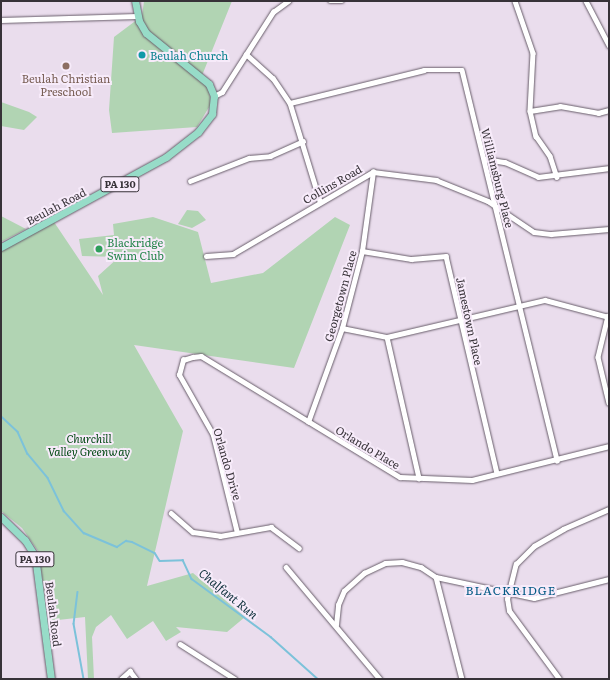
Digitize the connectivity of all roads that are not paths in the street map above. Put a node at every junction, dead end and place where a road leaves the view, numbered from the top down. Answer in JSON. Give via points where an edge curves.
{"nodes":[{"id":1,"x":288,"y":1,"type":"edge"},
{"id":2,"x":330,"y":1,"type":"edge"},
{"id":3,"x":342,"y":1,"type":"edge"},
{"id":4,"x":515,"y":1,"type":"edge"},
{"id":5,"x":586,"y":1,"type":"edge"},
{"id":6,"x":136,"y":2,"type":"edge"},
{"id":7,"x":137,"y":16,"type":"junction"},
{"id":8,"x":1,"y":20,"type":"edge"},
{"id":9,"x":609,"y":45,"type":"edge"},
{"id":10,"x":246,"y":54,"type":"junction"},
{"id":11,"x":214,"y":96,"type":"junction"},
{"id":12,"x":290,"y":103,"type":"junction"},
{"id":13,"x":609,"y":110,"type":"edge"},
{"id":14,"x":530,"y":111,"type":"junction"},
{"id":15,"x":303,"y":142,"type":"junction"},
{"id":16,"x":484,"y":159,"type":"junction"},
{"id":17,"x":609,"y":168,"type":"edge"},
{"id":18,"x":374,"y":172,"type":"junction"},
{"id":19,"x":558,"y":177,"type":"junction"},
{"id":20,"x":190,"y":181,"type":"dead end"},
{"id":21,"x":320,"y":201,"type":"junction"},
{"id":22,"x":497,"y":208,"type":"junction"},
{"id":23,"x":609,"y":229,"type":"edge"},
{"id":24,"x":1,"y":247,"type":"edge"},
{"id":25,"x":362,"y":251,"type":"junction"},
{"id":26,"x":206,"y":256,"type":"dead end"},
{"id":27,"x":518,"y":305,"type":"junction"},
{"id":28,"x":608,"y":316,"type":"edge"},
{"id":29,"x":461,"y":319,"type":"junction"},
{"id":30,"x":342,"y":328,"type":"junction"},
{"id":31,"x":387,"y":337,"type":"junction"},
{"id":32,"x":183,"y":360,"type":"joint"},
{"id":33,"x":609,"y":403,"type":"edge"},
{"id":34,"x":308,"y":422,"type":"junction"},
{"id":35,"x":609,"y":446,"type":"edge"},
{"id":36,"x":557,"y":461,"type":"junction"},
{"id":37,"x":497,"y":473,"type":"junction"},
{"id":38,"x":419,"y":478,"type":"junction"},
{"id":39,"x":609,"y":509,"type":"edge"},
{"id":40,"x":171,"y":513,"type":"dead end"},
{"id":41,"x":1,"y":517,"type":"edge"},
{"id":42,"x":237,"y":533,"type":"junction"},
{"id":43,"x":299,"y":548,"type":"dead end"},
{"id":44,"x":286,"y":567,"type":"dead end"},
{"id":45,"x":436,"y":577,"type":"junction"},
{"id":46,"x":609,"y":579,"type":"edge"},
{"id":47,"x":508,"y":591,"type":"junction"},
{"id":48,"x":336,"y":626,"type":"junction"},
{"id":49,"x":180,"y":644,"type":"dead end"},
{"id":50,"x":51,"y":679,"type":"edge"},
{"id":51,"x":121,"y":679,"type":"edge"},
{"id":52,"x":136,"y":679,"type":"edge"},
{"id":53,"x":235,"y":679,"type":"edge"},
{"id":54,"x":380,"y":679,"type":"edge"},
{"id":55,"x":462,"y":679,"type":"edge"},
{"id":56,"x":559,"y":679,"type":"edge"}],
"edges":[{"from":1,"to":10,"type":"street","via":[[273,12]]},
{"from":2,"to":3,"type":"street"},
{"from":4,"to":14,"type":"street","via":[[533,53]]},
{"from":5,"to":9,"type":"street"},
{"from":6,"to":7,"type":"main road"},
{"from":7,"to":8,"type":"street"},
{"from":7,"to":11,"type":"main road","via":[[150,36],[203,77]]},
{"from":10,"to":11,"type":"street","via":[[222,92]]},
{"from":10,"to":12,"type":"street","via":[[273,78]]},
{"from":11,"to":24,"type":"main road","name":"Beulah Road","number":"PA 130","via":[[208,120],[166,157]]},
{"from":12,"to":15,"type":"street"},
{"from":12,"to":16,"type":"street","name":"Williamsburg Place","via":[[424,70],[462,70]]},
{"from":13,"to":14,"type":"street","via":[[598,113],[560,106]]},
{"from":14,"to":19,"type":"street","via":[[536,136],[550,156]]},
{"from":15,"to":20,"type":"street","via":[[270,156],[250,158]]},
{"from":15,"to":21,"type":"street"},
{"from":16,"to":19,"type":"street","via":[[505,162],[538,177]]},
{"from":16,"to":22,"type":"street","name":"Williamsburg Place"},
{"from":17,"to":19,"type":"street"},
{"from":18,"to":21,"type":"street","name":"Collins Road"},
{"from":18,"to":22,"type":"street","name":"Collins Road","via":[[436,180]]},
{"from":18,"to":25,"type":"street","name":"Georgetown Place"},
{"from":21,"to":26,"type":"street","name":"Collins Road","via":[[233,254]]},
{"from":22,"to":23,"type":"street","name":"Collins Road","via":[[534,232],[551,234]]},
{"from":22,"to":27,"type":"street","name":"Williamsburg Place"},
{"from":25,"to":29,"type":"street","name":"Jamestown Place","via":[[411,259],[446,256]]},
{"from":25,"to":30,"type":"street","name":"Georgetown Place"},
{"from":27,"to":28,"type":"street","via":[[545,300]]},
{"from":27,"to":29,"type":"street"},
{"from":27,"to":36,"type":"street","name":"Williamsburg Place"},
{"from":28,"to":33,"type":"street","via":[[598,357]]},
{"from":29,"to":31,"type":"street"},
{"from":29,"to":37,"type":"street","name":"Jamestown Place"},
{"from":30,"to":31,"type":"street"},
{"from":30,"to":34,"type":"street","name":"Georgetown Place"},
{"from":31,"to":38,"type":"street"},
{"from":32,"to":34,"type":"street","name":"Orlando Place","via":[[201,356]]},
{"from":32,"to":42,"type":"street","name":"Orlando Drive","via":[[179,374],[213,435]]},
{"from":34,"to":38,"type":"street","name":"Orlando Place","via":[[382,469],[400,477]]},
{"from":35,"to":36,"type":"street","name":"Orlando Place"},
{"from":36,"to":37,"type":"street","name":"Orlando Place"},
{"from":37,"to":38,"type":"street","name":"Orlando Place","via":[[472,480]]},
{"from":39,"to":47,"type":"street","via":[[581,518],[523,555],[516,564]]},
{"from":40,"to":42,"type":"street","via":[[193,532],[220,536]]},
{"from":41,"to":50,"type":"main road","name":"Beulah Road","number":"PA 130","via":[[25,540],[35,556]]},
{"from":42,"to":43,"type":"street","via":[[271,527]]},
{"from":44,"to":48,"type":"street"},
{"from":45,"to":47,"type":"street"},
{"from":45,"to":48,"type":"street","via":[[421,567],[402,562],[385,563],[364,573],[344,591],[338,605]]},
{"from":45,"to":55,"type":"street"},
{"from":46,"to":47,"type":"street","via":[[534,598]]},
{"from":47,"to":56,"type":"street","via":[[509,611]]},
{"from":48,"to":54,"type":"street"},
{"from":49,"to":53,"type":"street"},
{"from":51,"to":52,"type":"street","via":[[130,671]]}]}
